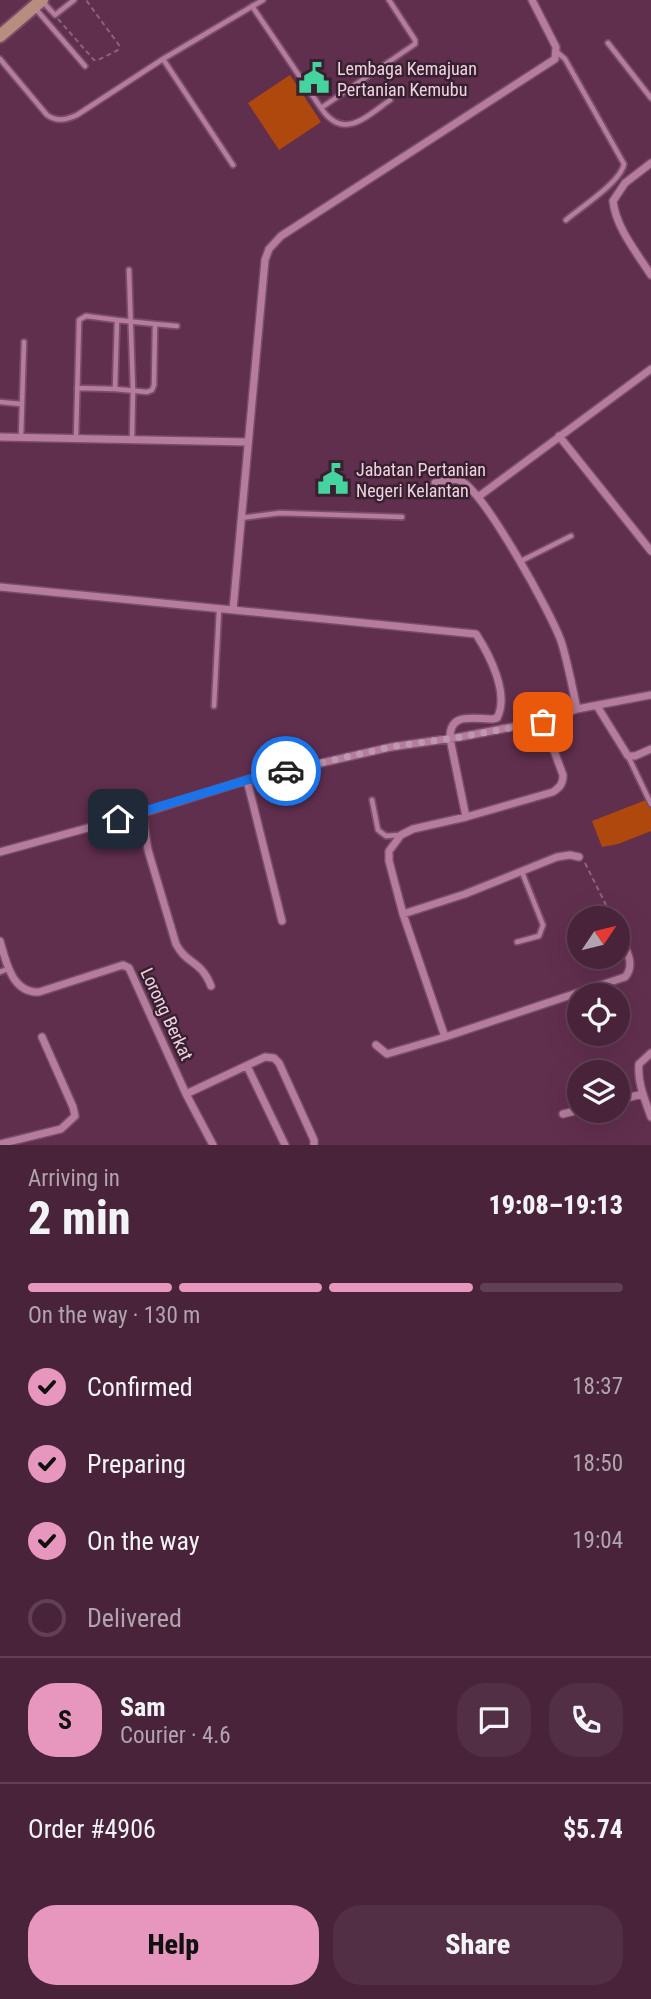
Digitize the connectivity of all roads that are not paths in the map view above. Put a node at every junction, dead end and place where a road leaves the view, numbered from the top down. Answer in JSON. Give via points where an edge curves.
{"nodes":[{"id":1,"x":74,"y":0,"type":"edge"},
{"id":2,"x":263,"y":0,"type":"edge"},
{"id":3,"x":389,"y":0,"type":"edge"},
{"id":4,"x":532,"y":0,"type":"edge"},
{"id":5,"x":38,"y":3,"type":"edge"},
{"id":6,"x":252,"y":6,"type":"junction"},
{"id":7,"x":0,"y":36,"type":"edge"},
{"id":8,"x":608,"y":43,"type":"dead end"},
{"id":9,"x":558,"y":52,"type":"junction"},
{"id":10,"x":0,"y":59,"type":"edge"},
{"id":11,"x":163,"y":59,"type":"junction"},
{"id":12,"x":85,"y":66,"type":"dead end"},
{"id":13,"x":651,"y":98,"type":"edge"},
{"id":14,"x":390,"y":100,"type":"dead end"},
{"id":15,"x":321,"y":108,"type":"junction"},
{"id":16,"x":651,"y":163,"type":"edge"},
{"id":17,"x":233,"y":165,"type":"dead end"},
{"id":18,"x":565,"y":220,"type":"dead end"},
{"id":19,"x":129,"y":270,"type":"dead end"},
{"id":20,"x":651,"y":275,"type":"edge"},
{"id":21,"x":117,"y":320,"type":"junction"},
{"id":22,"x":130,"y":320,"type":"junction"},
{"id":23,"x":155,"y":324,"type":"junction"},
{"id":24,"x":177,"y":326,"type":"dead end"},
{"id":25,"x":24,"y":342,"type":"dead end"},
{"id":26,"x":651,"y":369,"type":"edge"},
{"id":27,"x":77,"y":388,"type":"junction"},
{"id":28,"x":115,"y":389,"type":"junction"},
{"id":29,"x":133,"y":391,"type":"junction"},
{"id":30,"x":0,"y":402,"type":"edge"},
{"id":31,"x":21,"y":404,"type":"junction"},
{"id":32,"x":559,"y":436,"type":"junction"},
{"id":33,"x":0,"y":437,"type":"edge"},
{"id":34,"x":20,"y":437,"type":"junction"},
{"id":35,"x":76,"y":438,"type":"junction"},
{"id":36,"x":132,"y":440,"type":"junction"},
{"id":37,"x":248,"y":442,"type":"junction"},
{"id":38,"x":435,"y":483,"type":"dead end"},
{"id":39,"x":478,"y":496,"type":"junction"},
{"id":40,"x":402,"y":517,"type":"dead end"},
{"id":41,"x":241,"y":518,"type":"junction"},
{"id":42,"x":570,"y":536,"type":"dead end"},
{"id":43,"x":651,"y":551,"type":"edge"},
{"id":44,"x":521,"y":561,"type":"junction"},
{"id":45,"x":0,"y":587,"type":"edge"},
{"id":46,"x":219,"y":609,"type":"junction"},
{"id":47,"x":233,"y":610,"type":"junction"},
{"id":48,"x":651,"y":695,"type":"edge"},
{"id":49,"x":214,"y":706,"type":"dead end"},
{"id":50,"x":597,"y":706,"type":"junction"},
{"id":51,"x":577,"y":709,"type":"junction"},
{"id":52,"x":543,"y":722,"type":"junction"},
{"id":53,"x":450,"y":739,"type":"junction"},
{"id":54,"x":651,"y":749,"type":"edge"},
{"id":55,"x":628,"y":756,"type":"junction"},
{"id":56,"x":247,"y":780,"type":"junction"},
{"id":57,"x":372,"y":800,"type":"dead end"},
{"id":58,"x":651,"y":804,"type":"edge"},
{"id":59,"x":142,"y":813,"type":"junction"},
{"id":60,"x":466,"y":817,"type":"junction"},
{"id":61,"x":401,"y":835,"type":"junction"},
{"id":62,"x":0,"y":852,"type":"edge"},
{"id":63,"x":579,"y":857,"type":"road end"},
{"id":64,"x":522,"y":871,"type":"junction"},
{"id":65,"x":403,"y":914,"type":"junction"},
{"id":66,"x":282,"y":921,"type":"dead end"},
{"id":67,"x":0,"y":941,"type":"edge"},
{"id":68,"x":517,"y":942,"type":"dead end"},
{"id":69,"x":630,"y":962,"type":"edge"},
{"id":70,"x":4,"y":971,"type":"edge"},
{"id":71,"x":211,"y":986,"type":"dead end"},
{"id":72,"x":42,"y":1037,"type":"dead end"},
{"id":73,"x":445,"y":1037,"type":"junction"},
{"id":74,"x":376,"y":1045,"type":"dead end"},
{"id":75,"x":651,"y":1053,"type":"edge"},
{"id":76,"x":247,"y":1066,"type":"junction"},
{"id":77,"x":186,"y":1094,"type":"junction"},
{"id":78,"x":643,"y":1094,"type":"junction"},
{"id":79,"x":630,"y":1097,"type":"edge"},
{"id":80,"x":567,"y":1113,"type":"edge"},
{"id":81,"x":563,"y":1114,"type":"dead end"},
{"id":82,"x":651,"y":1116,"type":"edge"},
{"id":83,"x":0,"y":1144,"type":"edge"},
{"id":84,"x":214,"y":1145,"type":"edge"},
{"id":85,"x":285,"y":1145,"type":"edge"},
{"id":86,"x":314,"y":1145,"type":"edge"}],
"edges":[{"from":1,"to":5,"type":"lane","via":[[55,15]]},
{"from":2,"to":6,"type":"lane"},
{"from":3,"to":15,"type":"lane","via":[[415,44]]},
{"from":4,"to":9,"type":"street"},
{"from":5,"to":7,"type":"main road"},
{"from":5,"to":12,"type":"lane"},
{"from":6,"to":11,"type":"lane"},
{"from":6,"to":15,"type":"lane"},
{"from":8,"to":13,"type":"lane"},
{"from":9,"to":18,"type":"lane","via":[[624,164],[617,178]]},
{"from":9,"to":37,"type":"street","via":[[552,62],[274,241],[265,260]]},
{"from":10,"to":11,"type":"lane","via":[[47,115],[59,120],[77,115]]},
{"from":11,"to":17,"type":"lane"},
{"from":14,"to":15,"type":"lane","via":[[352,124],[332,122]]},
{"from":16,"to":20,"type":"street","via":[[625,183],[613,201],[620,225]]},
{"from":19,"to":22,"type":"lane"},
{"from":21,"to":22,"type":"lane"},
{"from":21,"to":27,"type":"lane","via":[[86,316],[79,320]]},
{"from":21,"to":28,"type":"lane"},
{"from":22,"to":23,"type":"lane"},
{"from":22,"to":29,"type":"lane"},
{"from":23,"to":24,"type":"lane"},
{"from":23,"to":29,"type":"lane","via":[[153,387],[147,392]]},
{"from":25,"to":31,"type":"lane"},
{"from":26,"to":32,"type":"street"},
{"from":27,"to":28,"type":"lane"},
{"from":27,"to":35,"type":"lane"},
{"from":28,"to":29,"type":"lane"},
{"from":29,"to":36,"type":"lane"},
{"from":30,"to":31,"type":"lane"},
{"from":31,"to":34,"type":"lane"},
{"from":32,"to":39,"type":"street"},
{"from":32,"to":43,"type":"street"},
{"from":33,"to":34,"type":"street"},
{"from":34,"to":35,"type":"street"},
{"from":35,"to":36,"type":"street"},
{"from":36,"to":37,"type":"street"},
{"from":37,"to":41,"type":"street"},
{"from":38,"to":39,"type":"street","via":[[457,480]]},
{"from":39,"to":44,"type":"street"},
{"from":40,"to":41,"type":"lane","via":[[280,513]]},
{"from":41,"to":47,"type":"street"},
{"from":42,"to":44,"type":"lane"},
{"from":44,"to":51,"type":"street","via":[[560,638]]},
{"from":45,"to":46,"type":"street"},
{"from":46,"to":47,"type":"street"},
{"from":46,"to":49,"type":"lane"},
{"from":47,"to":53,"type":"street","via":[[476,634],[497,676],[499,715],[456,721],[450,726]]},
{"from":48,"to":50,"type":"street"},
{"from":50,"to":51,"type":"street"},
{"from":50,"to":55,"type":"street"},
{"from":51,"to":52,"type":"street"},
{"from":52,"to":53,"type":"street"},
{"from":52,"to":60,"type":"street","via":[[563,775],[559,788]]},
{"from":53,"to":56,"type":"street","via":[[390,747]]},
{"from":53,"to":60,"type":"street"},
{"from":54,"to":55,"type":"street"},
{"from":55,"to":58,"type":"lane"},
{"from":56,"to":59,"type":"street"},
{"from":56,"to":66,"type":"street"},
{"from":57,"to":61,"type":"lane","via":[[378,830],[386,836]]},
{"from":59,"to":62,"type":"street"},
{"from":59,"to":71,"type":"street","via":[[176,944],[199,965]]},
{"from":60,"to":61,"type":"street"},
{"from":61,"to":65,"type":"street","via":[[393,842],[389,861]]},
{"from":63,"to":64,"type":"street","via":[[557,857]]},
{"from":64,"to":65,"type":"street"},
{"from":64,"to":68,"type":"lane","via":[[543,925],[539,936]]},
{"from":65,"to":73,"type":"street"},
{"from":67,"to":70,"type":"street","name":"Lorong Berkat"},
{"from":69,"to":73,"type":"street","via":[[625,977]]},
{"from":70,"to":77,"type":"street","name":"Lorong Berkat","via":[[30,992],[39,992],[129,968]]},
{"from":72,"to":83,"type":"street","via":[[75,1116],[61,1129]]},
{"from":73,"to":74,"type":"street","via":[[387,1054]]},
{"from":75,"to":78,"type":"street","via":[[639,1064]]},
{"from":76,"to":77,"type":"street"},
{"from":76,"to":85,"type":"street"},
{"from":76,"to":86,"type":"street","via":[[270,1057],[279,1063]]},
{"from":77,"to":84,"type":"street","name":"Lorong Berkat"},
{"from":78,"to":79,"type":"street"},
{"from":78,"to":82,"type":"street"},
{"from":80,"to":81,"type":"street"}]}
